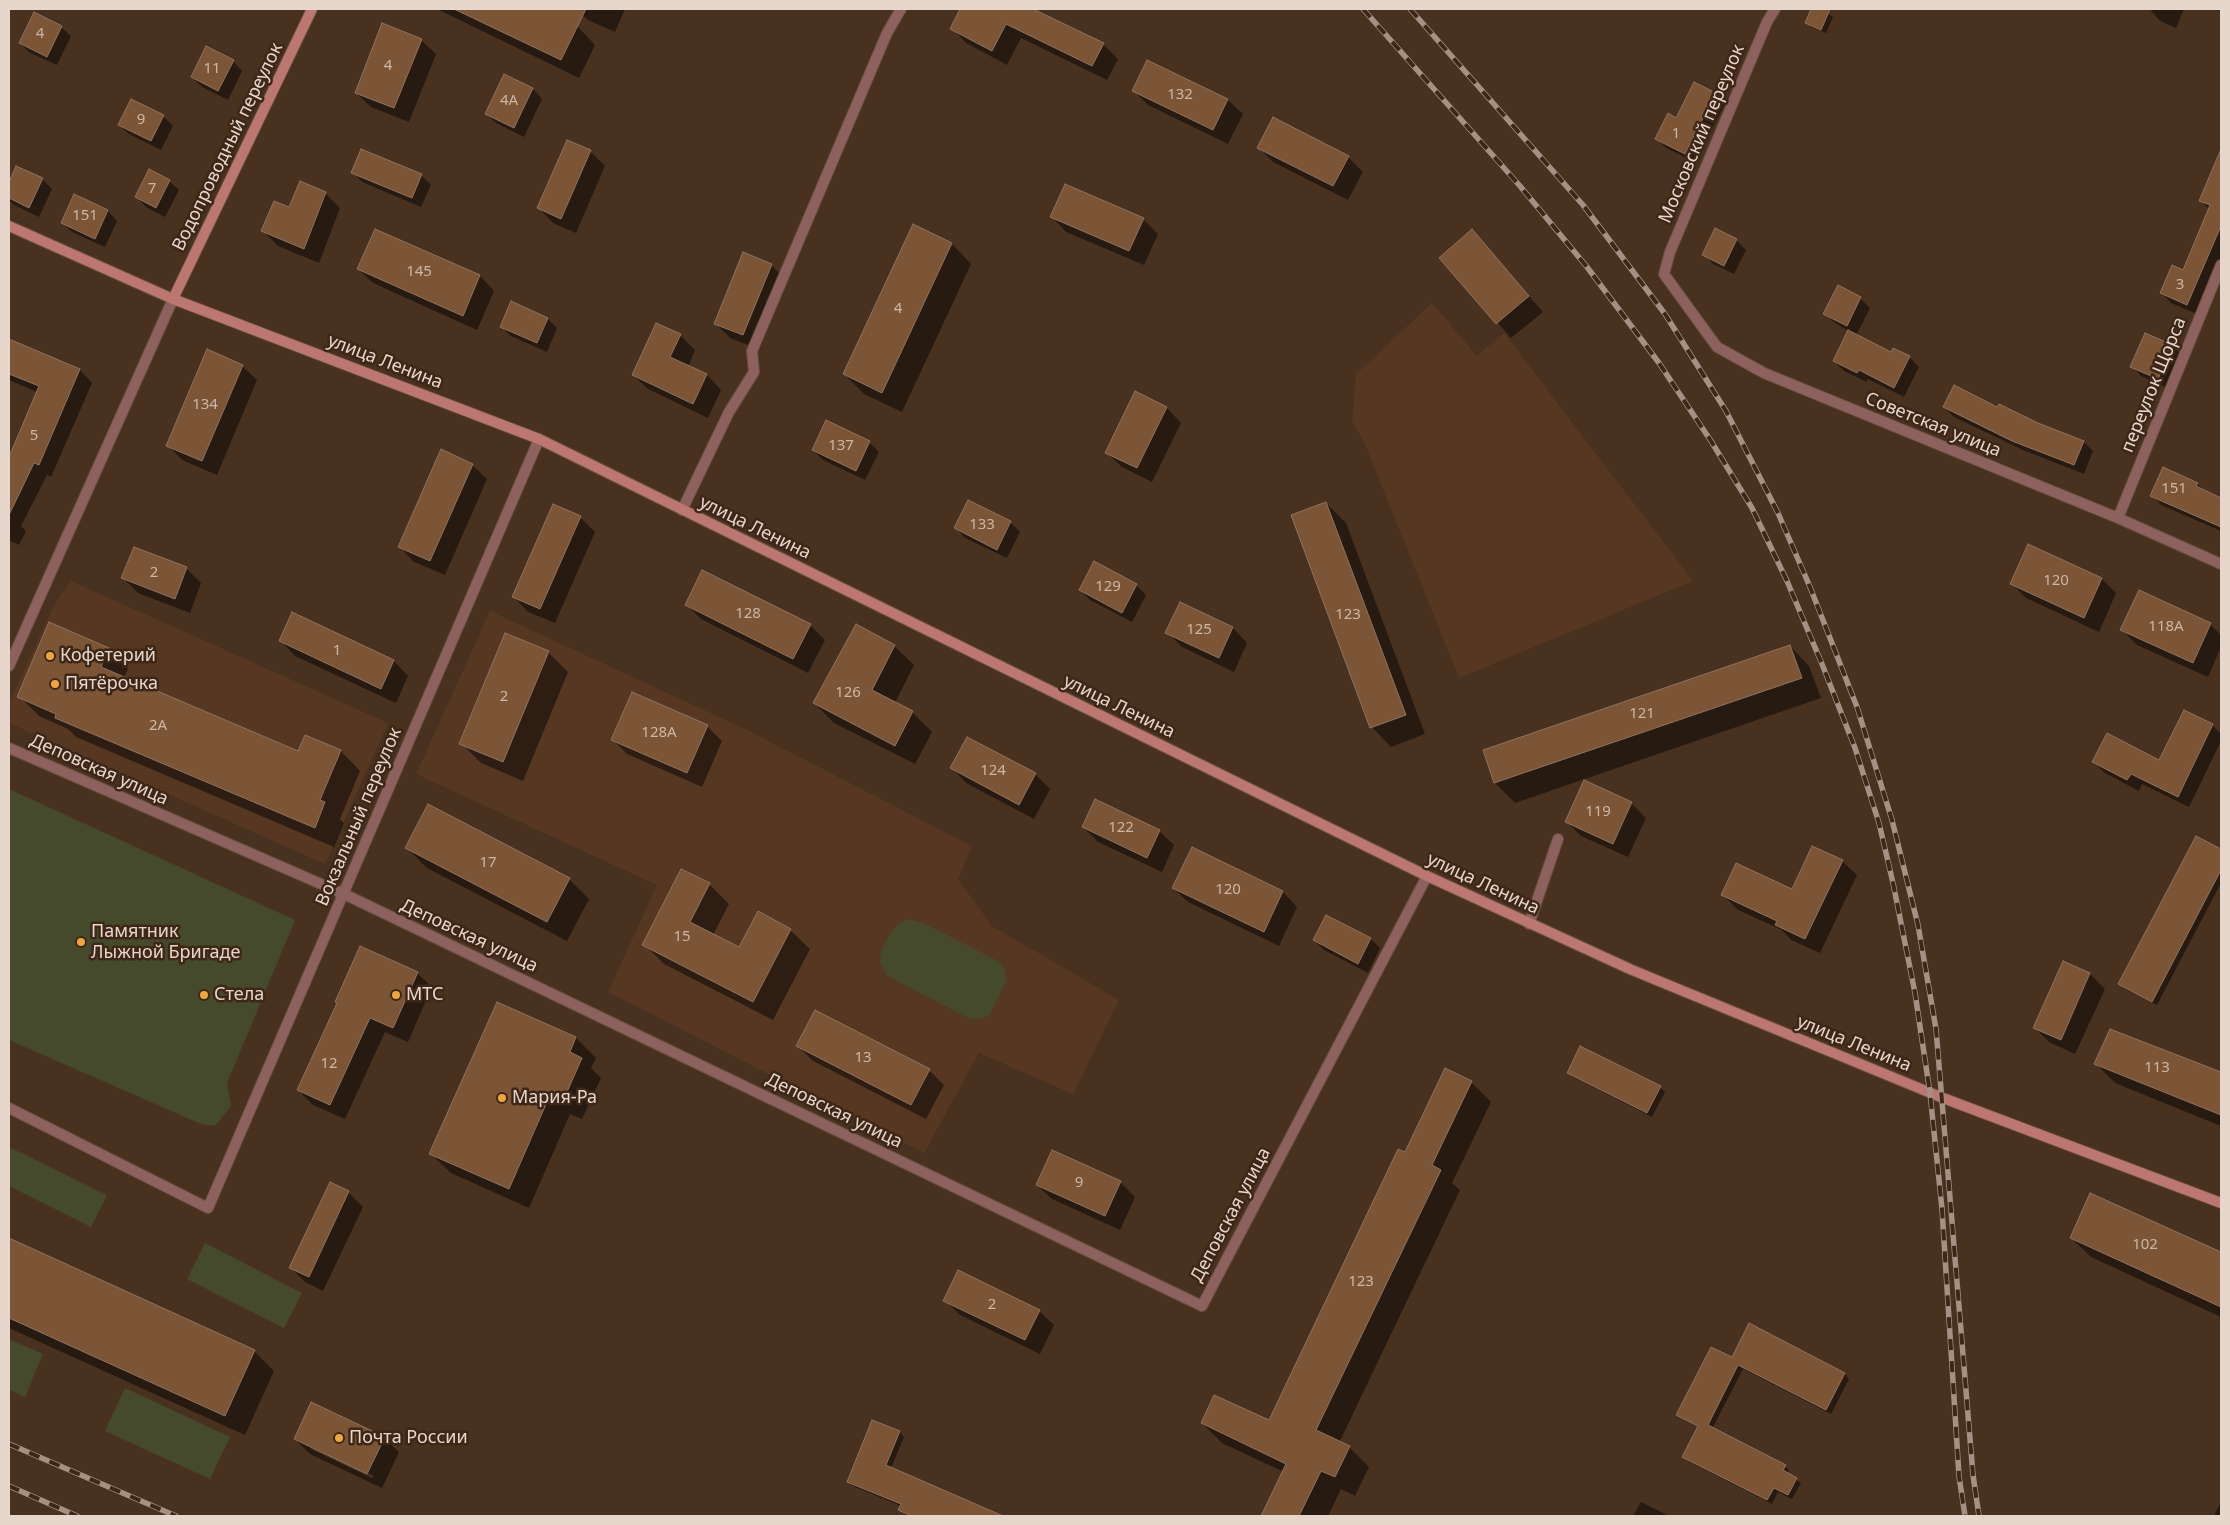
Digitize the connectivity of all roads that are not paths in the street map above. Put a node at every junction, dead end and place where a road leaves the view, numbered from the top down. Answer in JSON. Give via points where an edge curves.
{"nodes":[{"id":1,"x":312,"y":9,"type":"edge"},
{"id":2,"x":901,"y":9,"type":"edge"},
{"id":3,"x":1775,"y":9,"type":"edge"},
{"id":4,"x":9,"y":226,"type":"edge"},
{"id":5,"x":2221,"y":265,"type":"edge"},
{"id":6,"x":1664,"y":274,"type":"joint"},
{"id":7,"x":173,"y":299,"type":"junction"},
{"id":8,"x":539,"y":439,"type":"junction"},
{"id":9,"x":682,"y":510,"type":"junction"},
{"id":10,"x":2118,"y":518,"type":"junction"},
{"id":11,"x":2221,"y":564,"type":"edge"},
{"id":12,"x":9,"y":666,"type":"edge"},
{"id":13,"x":9,"y":748,"type":"edge"},
{"id":14,"x":1558,"y":839,"type":"dead end"},
{"id":15,"x":1427,"y":876,"type":"junction"},
{"id":16,"x":344,"y":894,"type":"junction"},
{"id":17,"x":1530,"y":924,"type":"junction"},
{"id":18,"x":9,"y":1108,"type":"edge"},
{"id":19,"x":2221,"y":1203,"type":"edge"}],
"edges":[{"from":1,"to":7,"type":"main road","name":"Водопроводный переулок"},
{"from":2,"to":9,"type":"street","via":[[887,33],[752,351],[754,372],[729,412]]},
{"from":3,"to":6,"type":"street","name":"Московский переулок","via":[[1674,243]]},
{"from":4,"to":7,"type":"main road","name":"улица Ленина"},
{"from":5,"to":10,"type":"street","name":"переулок Щорса"},
{"from":6,"to":10,"type":"street","name":"Советская улица","via":[[1717,347],[1764,373]]},
{"from":7,"to":8,"type":"main road","name":"улица Ленина"},
{"from":7,"to":12,"type":"street"},
{"from":8,"to":9,"type":"main road","name":"улица Ленина"},
{"from":8,"to":16,"type":"street","name":"Вокзальный переулок"},
{"from":9,"to":15,"type":"main road","name":"улица Ленина"},
{"from":10,"to":11,"type":"street","name":"Советская улица"},
{"from":13,"to":16,"type":"street","name":"Деповская улица"},
{"from":14,"to":17,"type":"street"},
{"from":15,"to":16,"type":"street","name":"Деповская улица","via":[[1202,1306]]},
{"from":15,"to":17,"type":"main road","name":"улица Ленина"},
{"from":16,"to":18,"type":"street","name":"Вокзальный переулок","via":[[208,1208]]},
{"from":17,"to":19,"type":"main road","name":"улица Ленина","via":[[1632,970],[1943,1098]]}]}
